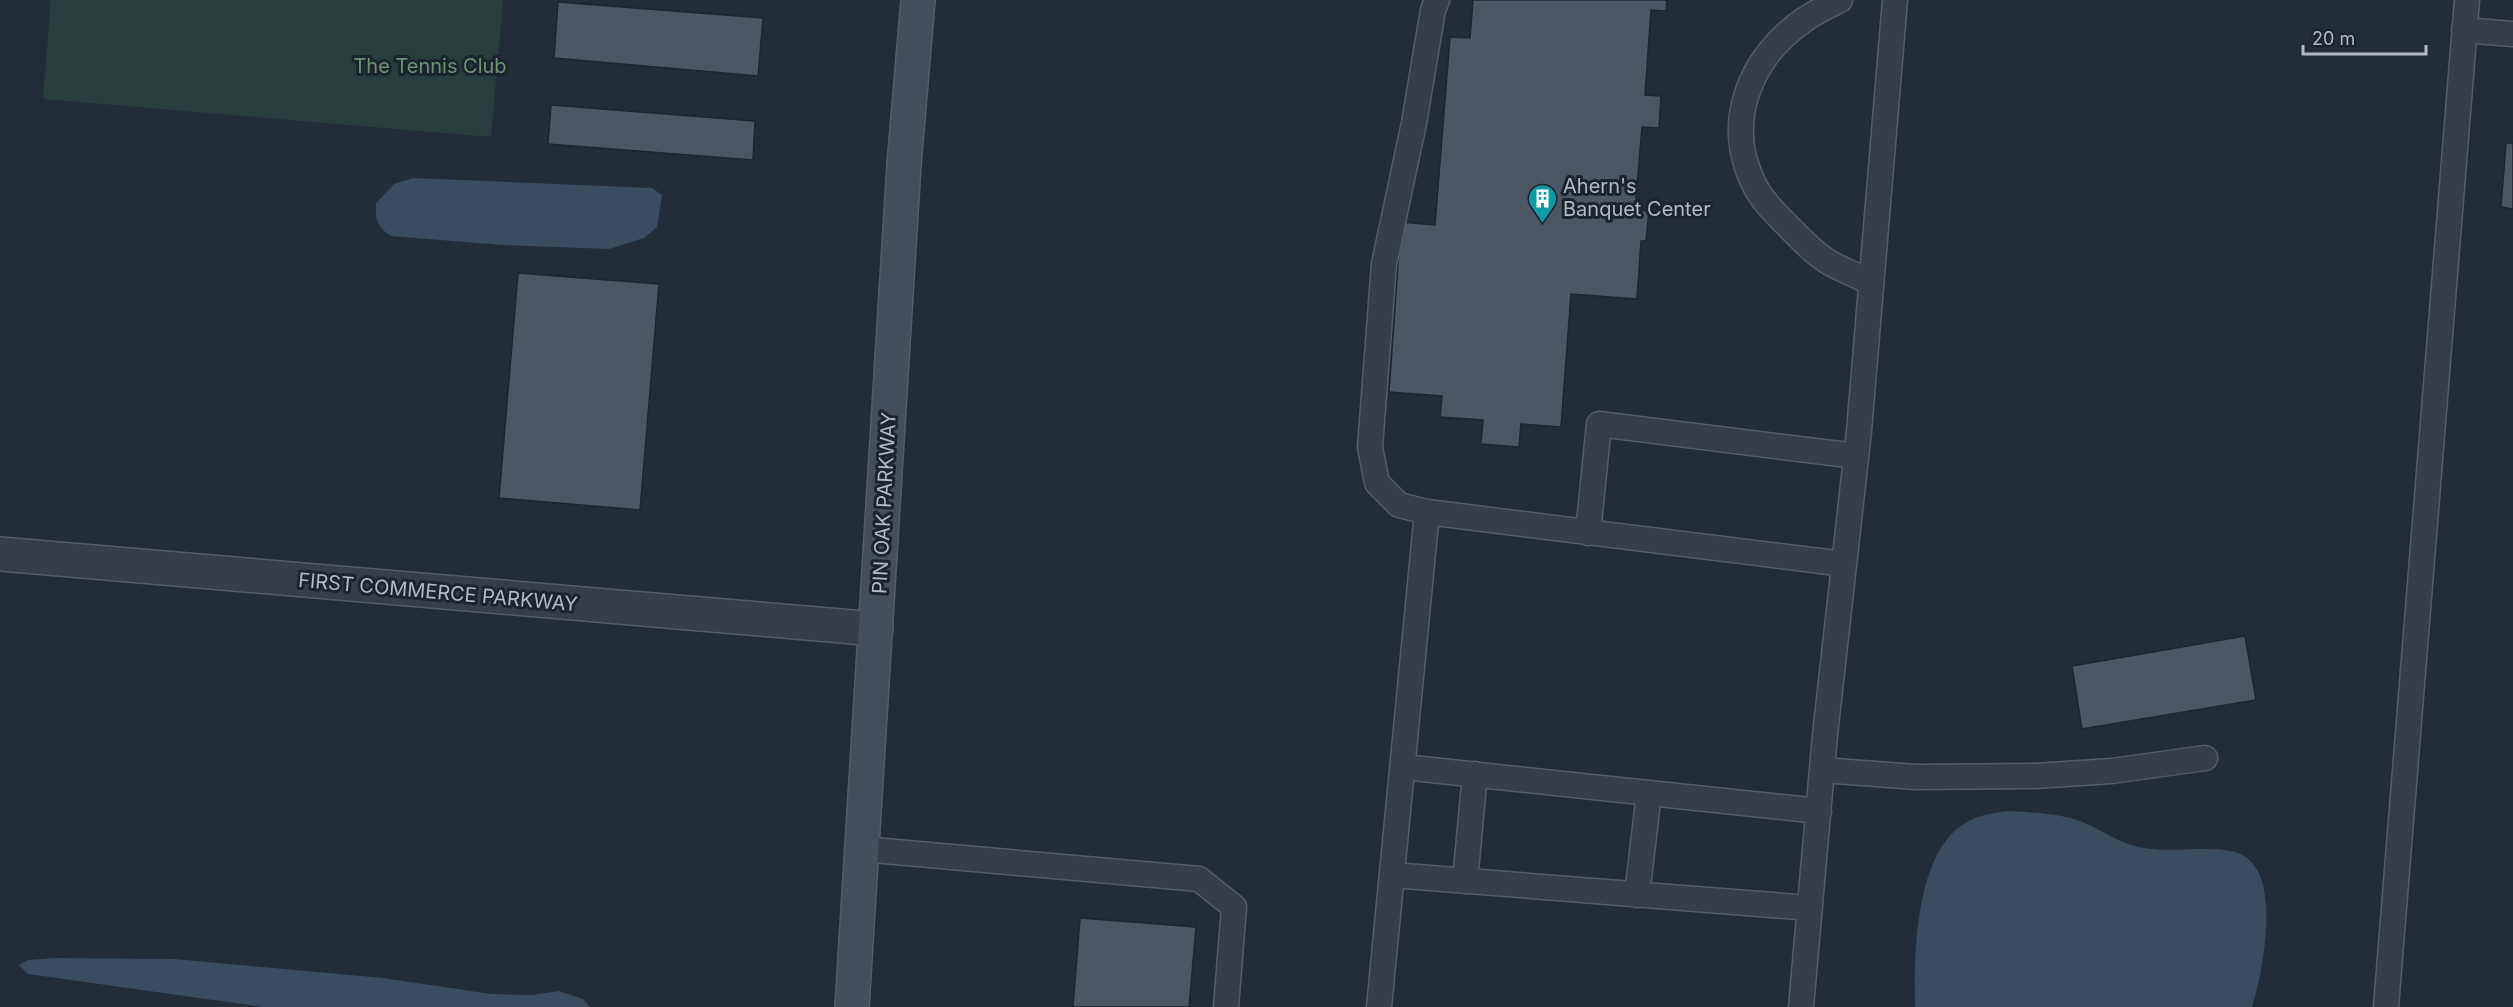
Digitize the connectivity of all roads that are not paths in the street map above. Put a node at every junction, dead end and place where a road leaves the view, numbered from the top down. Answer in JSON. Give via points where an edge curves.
{"nodes":[{"id":1,"x":918,"y":0,"type":"edge"},
{"id":2,"x":1437,"y":0,"type":"edge"},
{"id":3,"x":1840,"y":0,"type":"edge"},
{"id":4,"x":1895,"y":0,"type":"edge"},
{"id":5,"x":2467,"y":0,"type":"edge"},
{"id":6,"x":2464,"y":30,"type":"junction"},
{"id":7,"x":2513,"y":34,"type":"edge"},
{"id":8,"x":1871,"y":283,"type":"junction"},
{"id":9,"x":1856,"y":456,"type":"junction"},
{"id":10,"x":1427,"y":512,"type":"junction"},
{"id":11,"x":1588,"y":533,"type":"junction"},
{"id":12,"x":0,"y":554,"type":"edge"},
{"id":13,"x":1844,"y":564,"type":"junction"},
{"id":14,"x":876,"y":629,"type":"junction"},
{"id":15,"x":2205,"y":759,"type":"dead end"},
{"id":16,"x":1403,"y":767,"type":"junction"},
{"id":17,"x":1822,"y":770,"type":"junction"},
{"id":18,"x":1476,"y":774,"type":"junction"},
{"id":19,"x":1649,"y":793,"type":"junction"},
{"id":20,"x":1818,"y":811,"type":"junction"},
{"id":21,"x":862,"y":849,"type":"junction"},
{"id":22,"x":1392,"y":875,"type":"junction"},
{"id":23,"x":1465,"y":881,"type":"junction"},
{"id":24,"x":1637,"y":895,"type":"junction"},
{"id":25,"x":1810,"y":908,"type":"junction"},
{"id":26,"x":852,"y":1007,"type":"edge"},
{"id":27,"x":1226,"y":1007,"type":"edge"},
{"id":28,"x":1379,"y":1007,"type":"edge"},
{"id":29,"x":1801,"y":1007,"type":"edge"},
{"id":30,"x":2386,"y":1007,"type":"edge"}],
"edges":[{"from":1,"to":14,"type":"street","name":"PIN OAK PARKWAY"},
{"from":2,"to":10,"type":"lane","via":[[1384,264],[1370,447],[1377,483],[1399,505]]},
{"from":3,"to":8,"type":"lane","via":[[1803,20],[1771,50],[1751,79],[1743,102],[1744,157],[1754,185],[1773,212],[1828,262]]},
{"from":4,"to":8,"type":"lane"},
{"from":5,"to":6,"type":"lane"},
{"from":6,"to":7,"type":"lane"},
{"from":6,"to":30,"type":"lane"},
{"from":8,"to":9,"type":"lane"},
{"from":9,"to":11,"type":"lane","via":[[1599,424]]},
{"from":9,"to":13,"type":"lane"},
{"from":10,"to":11,"type":"lane"},
{"from":10,"to":16,"type":"lane"},
{"from":11,"to":13,"type":"lane"},
{"from":12,"to":14,"type":"street","name":"FIRST COMMERCE PARKWAY"},
{"from":13,"to":17,"type":"lane"},
{"from":14,"to":21,"type":"street","name":"PIN OAK PARKWAY"},
{"from":15,"to":17,"type":"lane","via":[[2035,776],[1916,777]]},
{"from":16,"to":18,"type":"lane"},
{"from":16,"to":22,"type":"lane"},
{"from":17,"to":20,"type":"lane"},
{"from":18,"to":19,"type":"lane"},
{"from":18,"to":23,"type":"lane"},
{"from":19,"to":20,"type":"lane"},
{"from":19,"to":24,"type":"lane"},
{"from":20,"to":25,"type":"lane"},
{"from":21,"to":26,"type":"street","name":"PIN OAK PARKWAY"},
{"from":21,"to":27,"type":"lane","via":[[1199,879],[1234,907]]},
{"from":22,"to":23,"type":"lane"},
{"from":22,"to":28,"type":"lane"},
{"from":23,"to":24,"type":"lane"},
{"from":24,"to":25,"type":"lane"},
{"from":25,"to":29,"type":"lane"}]}
